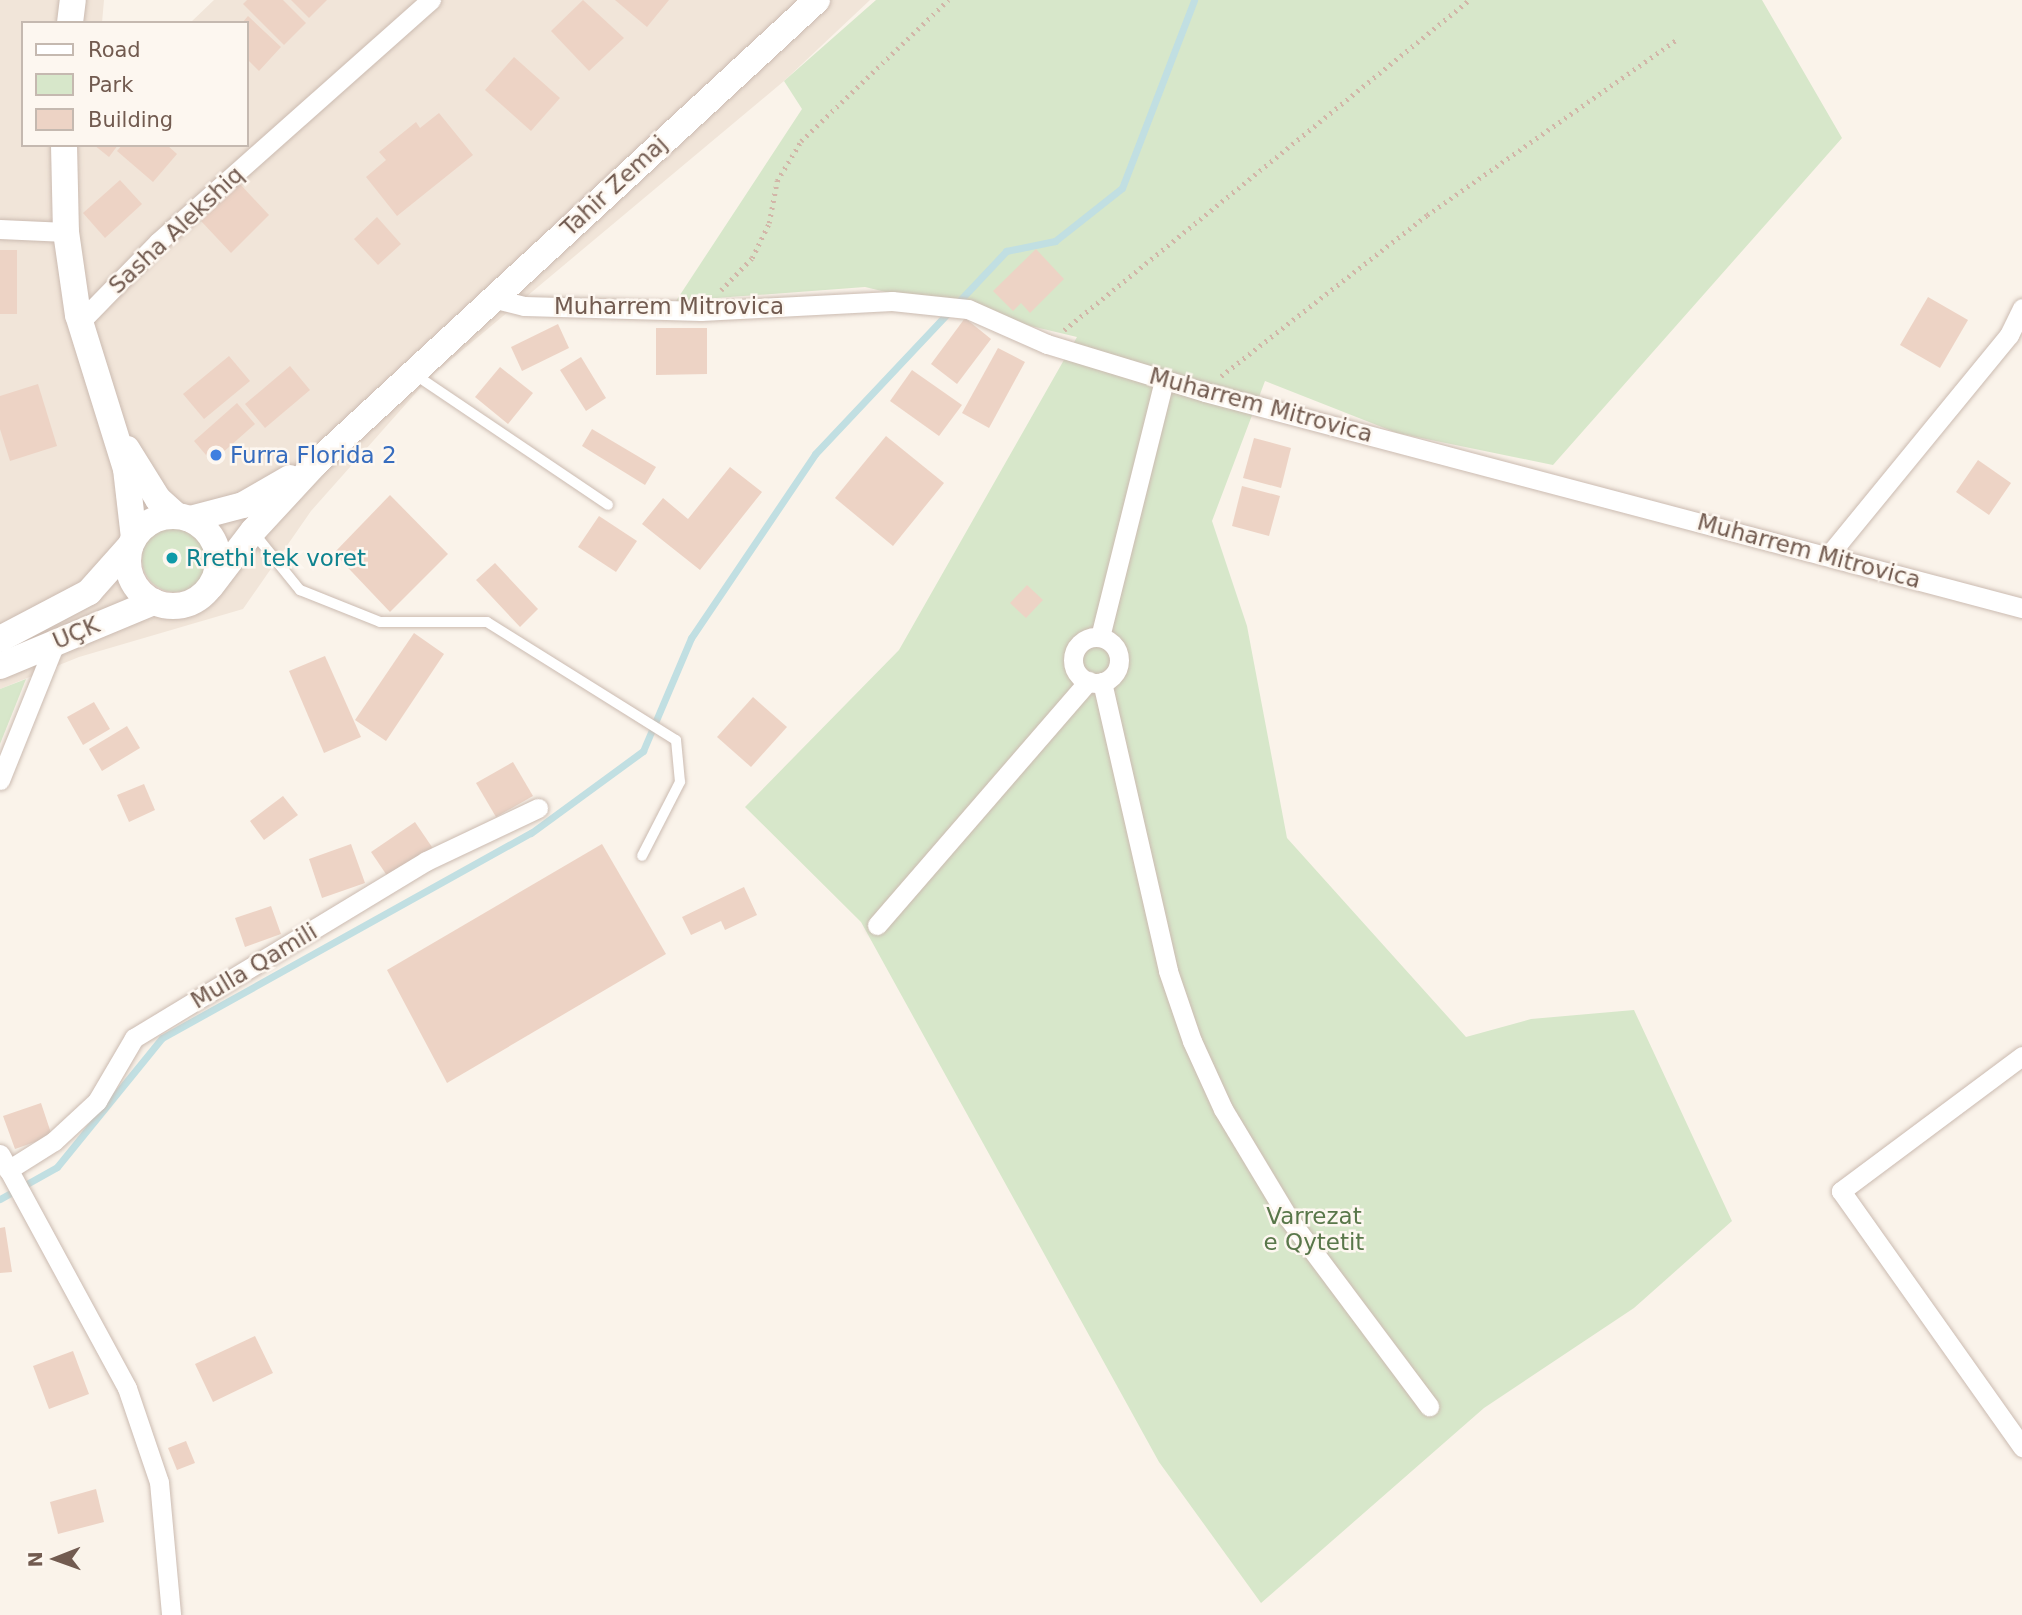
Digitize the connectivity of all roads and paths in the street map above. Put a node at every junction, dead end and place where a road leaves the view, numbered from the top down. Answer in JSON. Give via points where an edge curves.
{"nodes":[{"id":1,"x":73,"y":0,"type":"edge"},
{"id":2,"x":431,"y":0,"type":"edge"},
{"id":3,"x":817,"y":0,"type":"edge"},
{"id":4,"x":948,"y":0,"type":"edge"},
{"id":5,"x":1469,"y":0,"type":"edge"},
{"id":6,"x":70,"y":21,"type":"edge"},
{"id":7,"x":1676,"y":39,"type":"dead end"},
{"id":8,"x":64,"y":147,"type":"edge"},
{"id":9,"x":0,"y":229,"type":"edge"},
{"id":10,"x":66,"y":232,"type":"junction"},
{"id":11,"x":492,"y":298,"type":"junction"},
{"id":12,"x":2022,"y":308,"type":"edge"},
{"id":13,"x":701,"y":311,"type":"junction"},
{"id":14,"x":80,"y":322,"type":"junction"},
{"id":15,"x":1047,"y":344,"type":"junction"},
{"id":16,"x":412,"y":373,"type":"junction"},
{"id":17,"x":1164,"y":380,"type":"junction"},
{"id":18,"x":1205,"y":392,"type":"junction"},
{"id":19,"x":112,"y":424,"type":"junction"},
{"id":20,"x":316,"y":463,"type":"junction"},
{"id":21,"x":608,"y":505,"type":"dead end"},
{"id":22,"x":183,"y":517,"type":"junction"},
{"id":23,"x":253,"y":531,"type":"junction"},
{"id":24,"x":132,"y":542,"type":"junction"},
{"id":25,"x":1828,"y":556,"type":"junction"},
{"id":26,"x":211,"y":586,"type":"junction"},
{"id":27,"x":153,"y":602,"type":"junction"},
{"id":28,"x":2022,"y":608,"type":"edge"},
{"id":29,"x":1100,"y":637,"type":"junction"},
{"id":30,"x":0,"y":639,"type":"edge"},
{"id":31,"x":56,"y":641,"type":"junction"},
{"id":32,"x":0,"y":666,"type":"edge"},
{"id":33,"x":1095,"y":681,"type":"junction"},
{"id":34,"x":0,"y":780,"type":"edge"},
{"id":35,"x":538,"y":808,"type":"dead end"},
{"id":36,"x":642,"y":856,"type":"dead end"},
{"id":37,"x":877,"y":925,"type":"dead end"},
{"id":38,"x":2022,"y":1056,"type":"edge"},
{"id":39,"x":4,"y":1162,"type":"edge"},
{"id":40,"x":1429,"y":1406,"type":"dead end"},
{"id":41,"x":2022,"y":1447,"type":"edge"},
{"id":42,"x":171,"y":1615,"type":"edge"}],
"edges":[{"from":1,"to":6,"type":"main road"},
{"from":2,"to":14,"type":"street","name":"Sasha Alekshiq","via":[[158,242]]},
{"from":3,"to":11,"type":"main road","name":"Tahir Zemaj"},
{"from":4,"to":13,"type":"path","via":[[801,141],[777,181],[769,223],[752,258]]},
{"from":5,"to":15,"type":"path"},
{"from":7,"to":18,"type":"path","via":[[1427,215]]},
{"from":8,"to":10,"type":"main road"},
{"from":9,"to":10,"type":"street"},
{"from":10,"to":14,"type":"main road"},
{"from":11,"to":13,"type":"street","name":"Muharrem Mitrovica","via":[[524,306]]},
{"from":11,"to":16,"type":"main road","name":"Tahir Zemaj"},
{"from":12,"to":25,"type":"street","via":[[2010,335]]},
{"from":13,"to":15,"type":"street","name":"Muharrem Mitrovica","via":[[891,301],[936,305],[968,309]]},
{"from":14,"to":19,"type":"main road"},
{"from":15,"to":17,"type":"street","name":"Muharrem Mitrovica"},
{"from":16,"to":20,"type":"main road","name":"Tahir Zemaj"},
{"from":16,"to":21,"type":"lane"},
{"from":17,"to":18,"type":"street","name":"Muharrem Mitrovica"},
{"from":17,"to":29,"type":"street"},
{"from":18,"to":25,"type":"street","name":"Muharrem Mitrovica"},
{"from":19,"to":22,"type":"main road","via":[[158,499]]},
{"from":19,"to":24,"type":"main road","via":[[125,469]]},
{"from":20,"to":22,"type":"main road","name":"Tahir Zemaj","via":[[243,505]]},
{"from":20,"to":23,"type":"main road","name":"Tahir Zemaj"},
{"from":22,"to":24,"type":"main road","via":[[149,522]]},
{"from":22,"to":26,"type":"main road","via":[[202,526],[217,548],[217,574]]},
{"from":23,"to":26,"type":"main road","name":"Tahir Zemaj"},
{"from":23,"to":36,"type":"lane","via":[[300,590],[380,622],[487,622],[676,740],[680,782]]},
{"from":24,"to":27,"type":"main road","via":[[129,572],[142,595]]},
{"from":24,"to":30,"type":"main road","name":"UÇK","via":[[89,592]]},
{"from":25,"to":28,"type":"street","name":"Muharrem Mitrovica"},
{"from":26,"to":27,"type":"main road","via":[[191,603],[166,606]]},
{"from":27,"to":31,"type":"main road","name":"UÇK"},
{"from":29,"to":33,"type":"street","via":[[1113,644],[1119,658],[1115,673]]},
{"from":29,"to":33,"type":"street","via":[[1085,640],[1075,650],[1077,671]]},
{"from":31,"to":32,"type":"main road","name":"UÇK"},
{"from":31,"to":34,"type":"street"},
{"from":33,"to":37,"type":"street"},
{"from":33,"to":40,"type":"street","via":[[1168,971],[1192,1041],[1223,1109],[1289,1219]]},
{"from":35,"to":39,"type":"street","name":"Mulla Qamili","via":[[426,861],[134,1038],[97,1101],[54,1141]]},
{"from":38,"to":41,"type":"street","via":[[1841,1191]]},
{"from":39,"to":42,"type":"street","name":"Mulla Qamili","via":[[127,1388],[159,1482]]}]}
